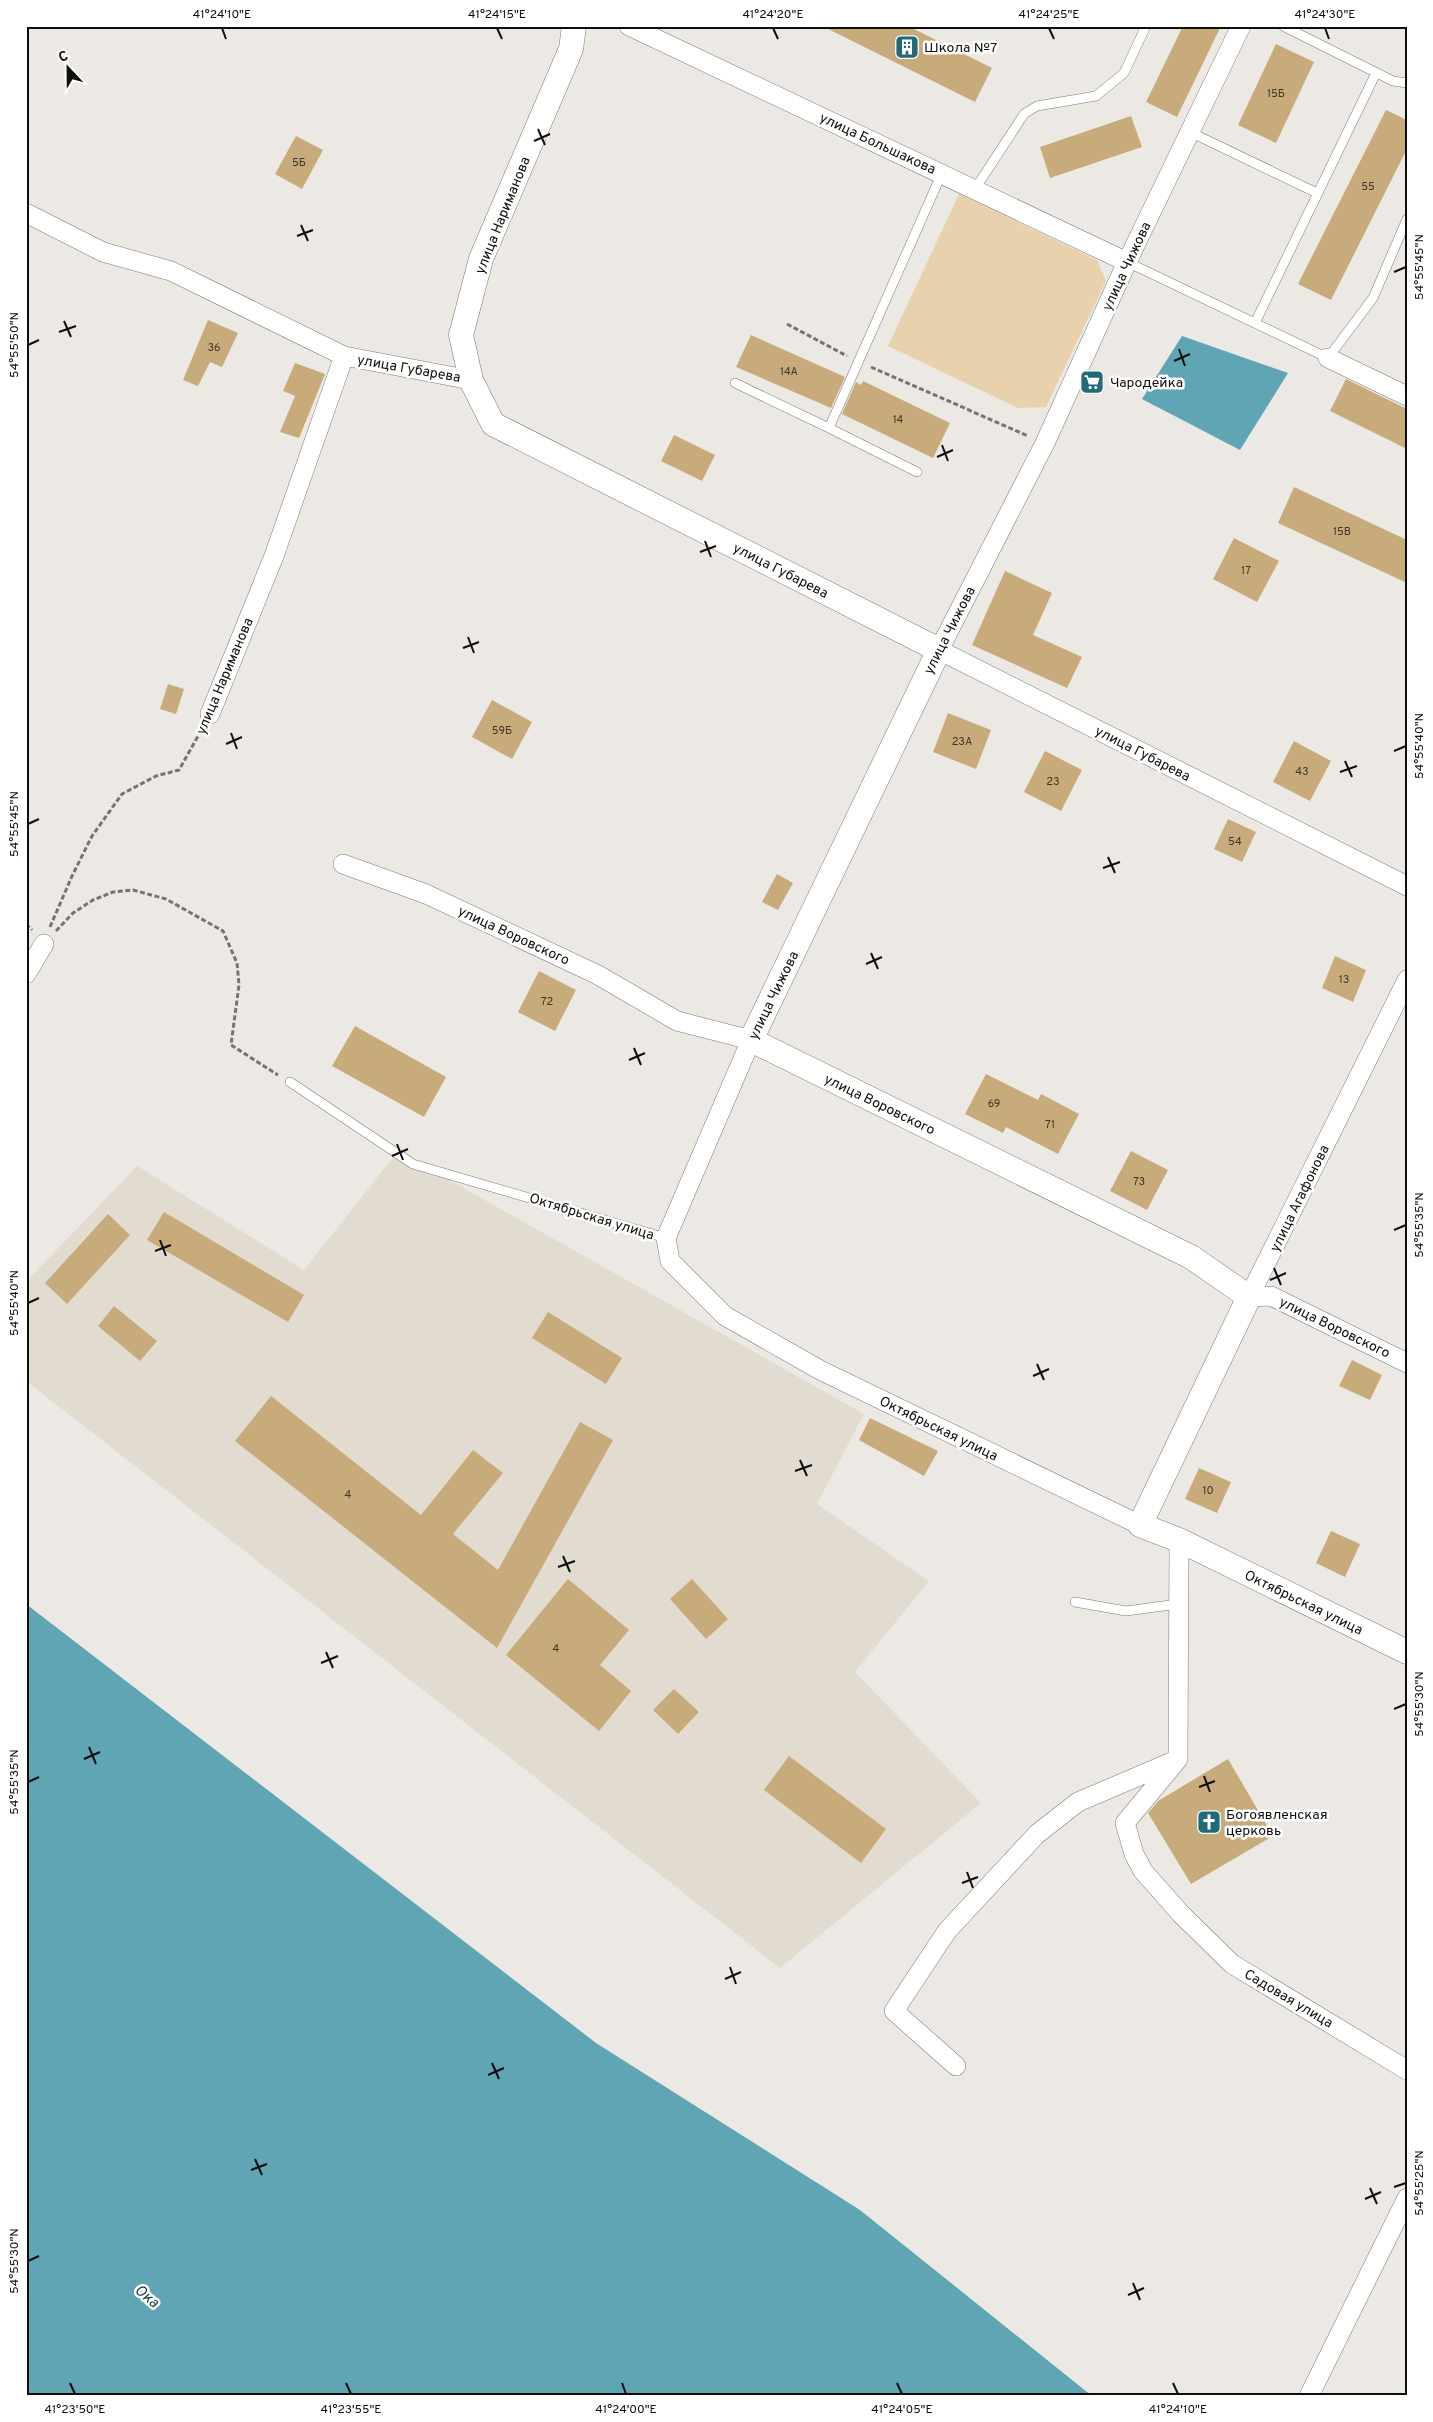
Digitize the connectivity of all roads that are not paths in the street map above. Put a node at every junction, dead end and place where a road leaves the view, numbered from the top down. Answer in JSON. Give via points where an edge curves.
{"nodes":[{"id":1,"x":574,"y":26,"type":"edge"},
{"id":2,"x":629,"y":26,"type":"edge"},
{"id":3,"x":1146,"y":26,"type":"edge"},
{"id":4,"x":1241,"y":26,"type":"edge"},
{"id":5,"x":1282,"y":26,"type":"edge"},
{"id":6,"x":1376,"y":73,"type":"junction"},
{"id":7,"x":1407,"y":83,"type":"edge"},
{"id":8,"x":1190,"y":132,"type":"junction"},
{"id":9,"x":942,"y":173,"type":"junction"},
{"id":10,"x":975,"y":189,"type":"junction"},
{"id":11,"x":1317,"y":193,"type":"junction"},
{"id":12,"x":26,"y":213,"type":"edge"},
{"id":13,"x":1407,"y":219,"type":"edge"},
{"id":14,"x":1127,"y":262,"type":"junction"},
{"id":15,"x":1255,"y":323,"type":"junction"},
{"id":16,"x":344,"y":356,"type":"junction"},
{"id":17,"x":1328,"y":358,"type":"junction"},
{"id":18,"x":471,"y":380,"type":"junction"},
{"id":19,"x":735,"y":383,"type":"dead end"},
{"id":20,"x":1407,"y":396,"type":"edge"},
{"id":21,"x":829,"y":428,"type":"junction"},
{"id":22,"x":917,"y":472,"type":"dead end"},
{"id":23,"x":939,"y":650,"type":"junction"},
{"id":24,"x":210,"y":714,"type":"road end"},
{"id":25,"x":343,"y":864,"type":"dead end"},
{"id":26,"x":1407,"y":886,"type":"edge"},
{"id":27,"x":44,"y":944,"type":"road end"},
{"id":28,"x":26,"y":974,"type":"edge"},
{"id":29,"x":1407,"y":980,"type":"edge"},
{"id":30,"x":752,"y":1040,"type":"junction"},
{"id":31,"x":290,"y":1082,"type":"road end"},
{"id":32,"x":666,"y":1238,"type":"junction"},
{"id":33,"x":1250,"y":1297,"type":"junction"},
{"id":34,"x":1407,"y":1363,"type":"edge"},
{"id":35,"x":1140,"y":1525,"type":"junction"},
{"id":36,"x":1179,"y":1540,"type":"junction"},
{"id":37,"x":1075,"y":1602,"type":"dead end"},
{"id":38,"x":1178,"y":1604,"type":"junction"},
{"id":39,"x":1407,"y":1652,"type":"edge"},
{"id":40,"x":1178,"y":1759,"type":"junction"},
{"id":41,"x":956,"y":2066,"type":"dead end"},
{"id":42,"x":1407,"y":2070,"type":"edge"},
{"id":43,"x":1407,"y":2198,"type":"edge"},
{"id":44,"x":1309,"y":2396,"type":"edge"}],
"edges":[{"from":1,"to":18,"type":"street","name":"улица Нариманова","via":[[571,49],[481,259],[461,335]]},
{"from":2,"to":9,"type":"street","name":"улица Большакова"},
{"from":3,"to":10,"type":"lane","via":[[1124,73],[1096,96],[1037,106],[1024,114]]},
{"from":4,"to":8,"type":"street","name":"улица Чижова"},
{"from":5,"to":6,"type":"lane"},
{"from":6,"to":7,"type":"lane"},
{"from":6,"to":11,"type":"lane"},
{"from":8,"to":11,"type":"lane"},
{"from":8,"to":14,"type":"street","name":"улица Чижова"},
{"from":9,"to":10,"type":"street","name":"улица Большакова"},
{"from":9,"to":21,"type":"lane"},
{"from":10,"to":14,"type":"street","name":"улица Большакова"},
{"from":11,"to":15,"type":"lane"},
{"from":12,"to":16,"type":"street","name":"улица Губарева","via":[[103,252],[171,271]]},
{"from":13,"to":17,"type":"lane","via":[[1373,298]]},
{"from":14,"to":15,"type":"lane"},
{"from":14,"to":23,"type":"street","name":"улица Чижова","via":[[1045,443]]},
{"from":15,"to":17,"type":"lane"},
{"from":16,"to":18,"type":"street","name":"улица Губарева"},
{"from":16,"to":24,"type":"street","name":"улица Нариманова","via":[[274,556]]},
{"from":17,"to":20,"type":"street"},
{"from":18,"to":23,"type":"street","name":"улица Губарева","via":[[493,424]]},
{"from":19,"to":21,"type":"lane"},
{"from":21,"to":22,"type":"lane"},
{"from":23,"to":26,"type":"street","name":"улица Губарева"},
{"from":23,"to":30,"type":"street","name":"улица Чижова"},
{"from":25,"to":30,"type":"street","name":"улица Воровского","via":[[434,898],[598,975],[677,1021]]},
{"from":27,"to":28,"type":"street"},
{"from":29,"to":33,"type":"street","name":"улица Агафонова"},
{"from":30,"to":32,"type":"street","name":"улица Чижова"},
{"from":30,"to":33,"type":"street","name":"улица Воровского","via":[[1191,1257]]},
{"from":31,"to":32,"type":"lane","name":"Октябрьская улица","via":[[413,1164]]},
{"from":32,"to":35,"type":"street","name":"Октябрьская улица","via":[[670,1261],[725,1316],[820,1370]]},
{"from":33,"to":34,"type":"street","name":"улица Воровского","via":[[1271,1296]]},
{"from":33,"to":35,"type":"street","name":"улица Агафонова"},
{"from":35,"to":36,"type":"street","name":"Октябрьская улица"},
{"from":36,"to":38,"type":"street"},
{"from":36,"to":39,"type":"street","name":"Октябрьская улица"},
{"from":37,"to":38,"type":"lane","via":[[1126,1611]]},
{"from":38,"to":40,"type":"street"},
{"from":40,"to":41,"type":"street","via":[[1078,1802],[1037,1834],[947,1931],[894,2011]]},
{"from":40,"to":42,"type":"street","name":"Садовая улица","via":[[1125,1823],[1143,1871],[1180,1914],[1232,1964]]},
{"from":43,"to":44,"type":"street"}]}
